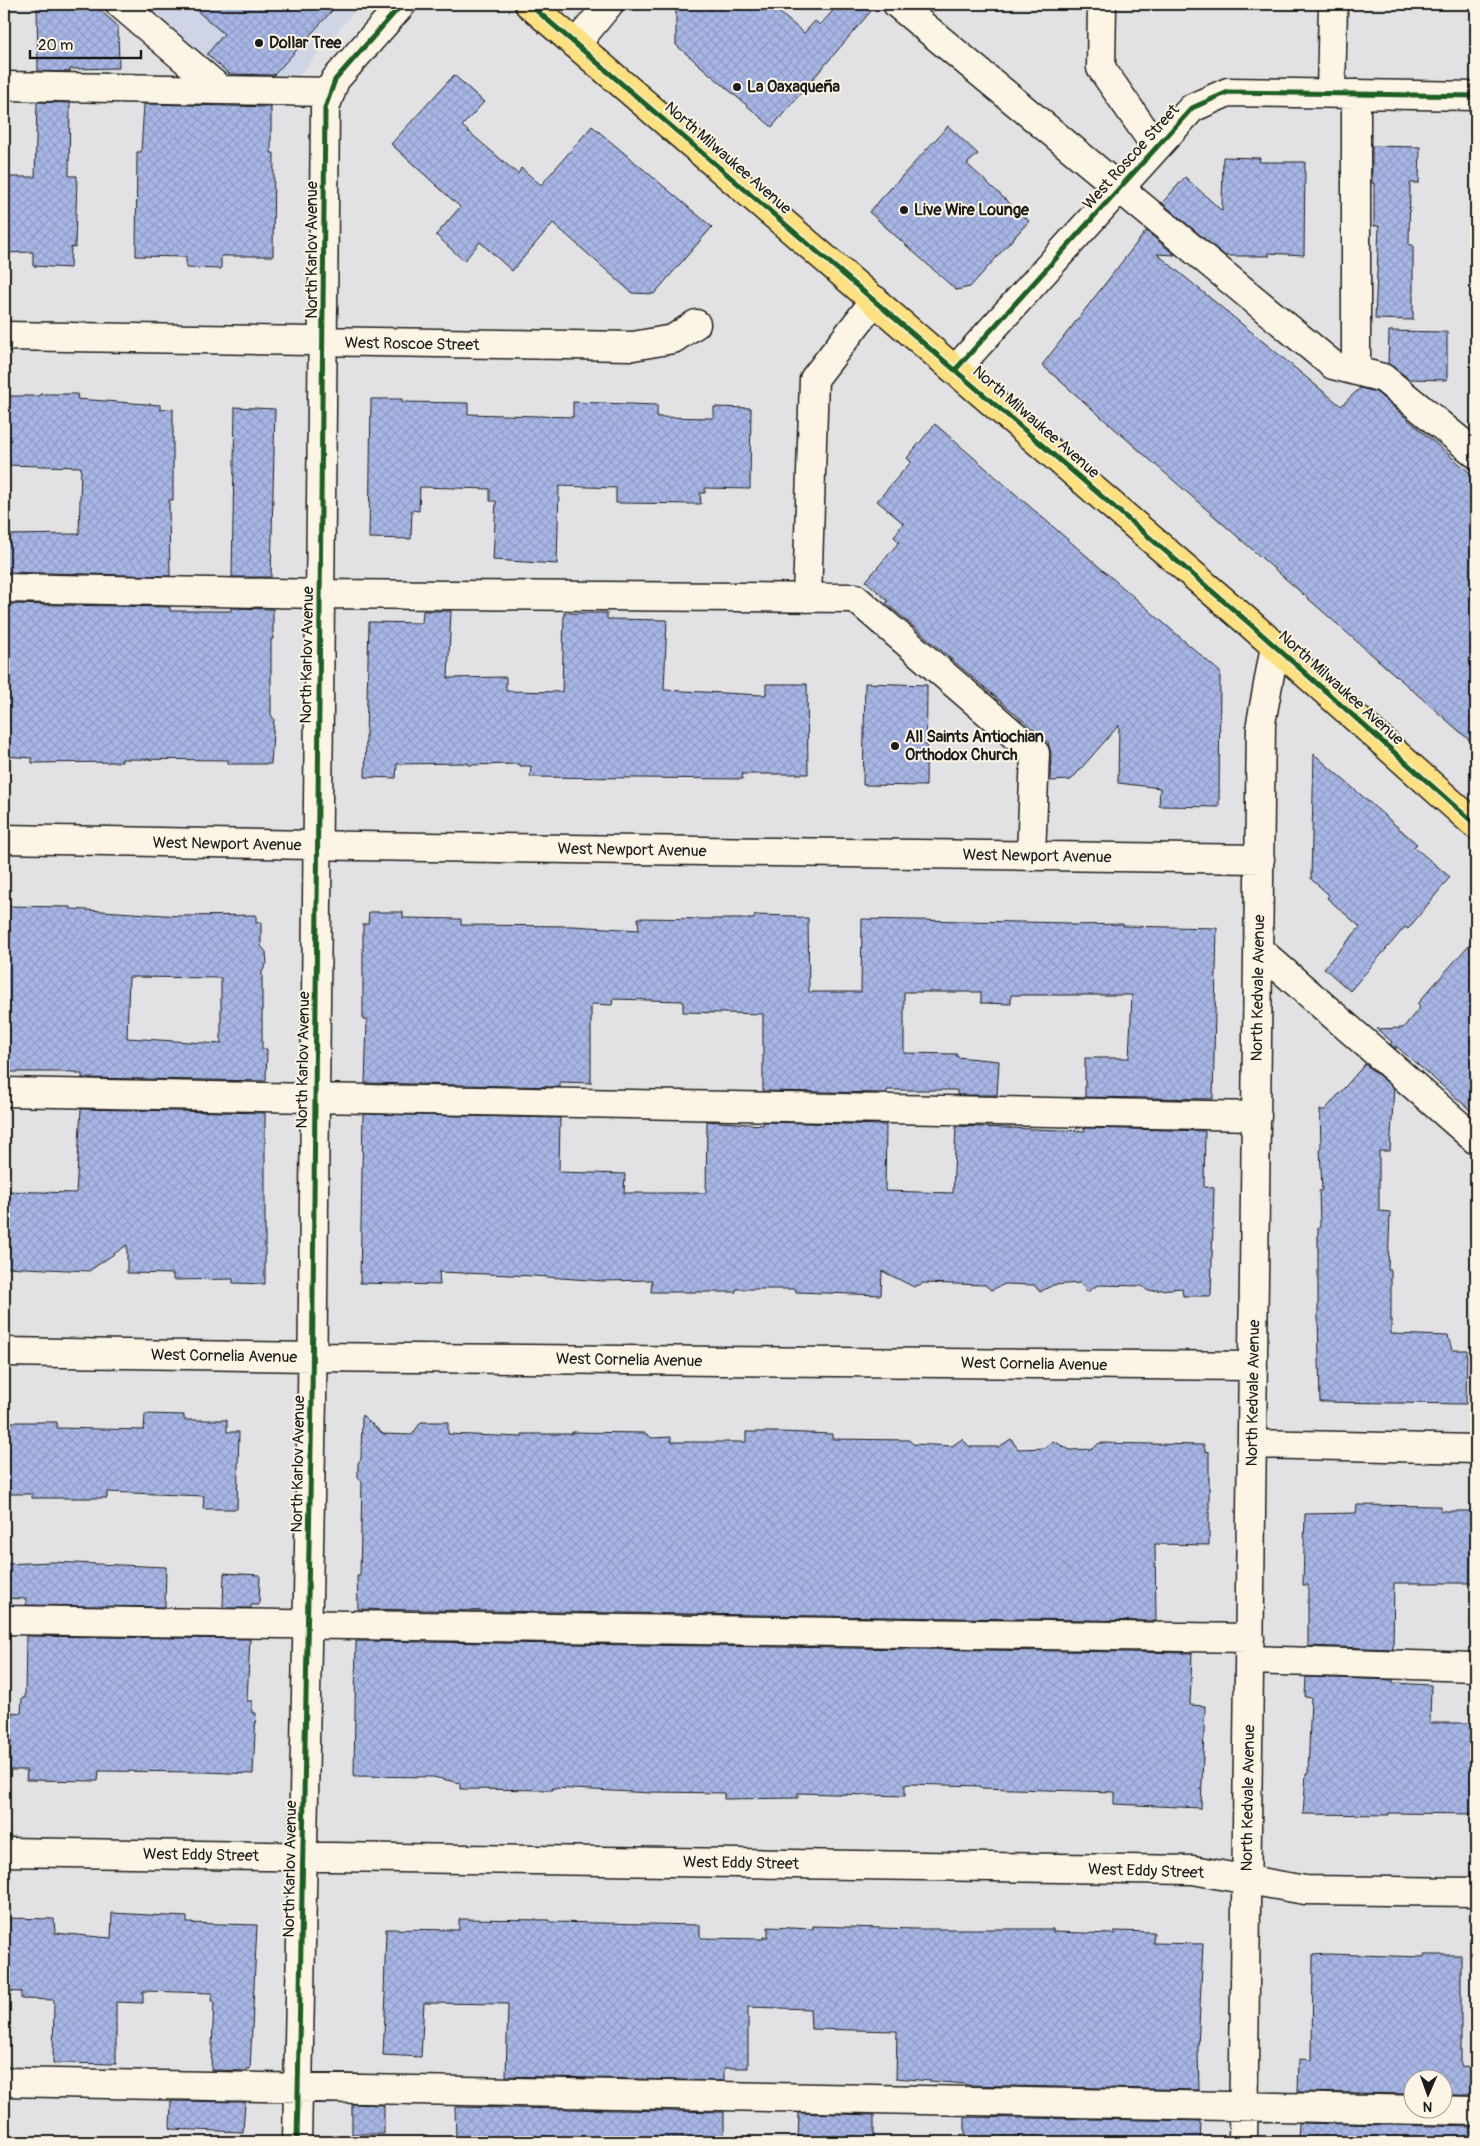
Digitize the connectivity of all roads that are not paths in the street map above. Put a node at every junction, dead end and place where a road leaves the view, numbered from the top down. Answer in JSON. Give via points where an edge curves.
{"nodes":[{"id":1,"x":120,"y":4,"type":"edge"},
{"id":2,"x":402,"y":4,"type":"edge"},
{"id":3,"x":529,"y":4,"type":"edge"},
{"id":4,"x":609,"y":4,"type":"edge"},
{"id":5,"x":896,"y":4,"type":"edge"},
{"id":6,"x":1102,"y":4,"type":"edge"},
{"id":7,"x":1333,"y":4,"type":"edge"},
{"id":8,"x":576,"y":44,"type":"junction"},
{"id":9,"x":4,"y":86,"type":"edge"},
{"id":10,"x":221,"y":90,"type":"junction"},
{"id":11,"x":331,"y":92,"type":"junction"},
{"id":12,"x":1343,"y":94,"type":"junction"},
{"id":13,"x":1476,"y":96,"type":"edge"},
{"id":14,"x":1156,"y":147,"type":"junction"},
{"id":15,"x":1120,"y":188,"type":"junction"},
{"id":16,"x":875,"y":300,"type":"junction"},
{"id":17,"x":696,"y":324,"type":"dead end"},
{"id":18,"x":4,"y":336,"type":"edge"},
{"id":19,"x":324,"y":342,"type":"junction"},
{"id":20,"x":956,"y":369,"type":"junction"},
{"id":21,"x":1356,"y":371,"type":"junction"},
{"id":22,"x":1476,"y":454,"type":"edge"},
{"id":23,"x":4,"y":588,"type":"edge"},
{"id":24,"x":320,"y":594,"type":"junction"},
{"id":25,"x":807,"y":598,"type":"junction"},
{"id":26,"x":1275,"y":646,"type":"junction"},
{"id":27,"x":1476,"y":825,"type":"edge"},
{"id":28,"x":4,"y":840,"type":"edge"},
{"id":29,"x":317,"y":846,"type":"junction"},
{"id":30,"x":1031,"y":856,"type":"junction"},
{"id":31,"x":1260,"y":859,"type":"junction"},
{"id":32,"x":1258,"y":949,"type":"junction"},
{"id":33,"x":4,"y":1092,"type":"edge"},
{"id":34,"x":315,"y":1099,"type":"junction"},
{"id":35,"x":1256,"y":1116,"type":"junction"},
{"id":36,"x":1476,"y":1140,"type":"edge"},
{"id":37,"x":4,"y":1352,"type":"edge"},
{"id":38,"x":312,"y":1357,"type":"junction"},
{"id":39,"x":1253,"y":1366,"type":"junction"},
{"id":40,"x":1252,"y":1444,"type":"junction"},
{"id":41,"x":1476,"y":1449,"type":"edge"},
{"id":42,"x":4,"y":1620,"type":"edge"},
{"id":43,"x":307,"y":1625,"type":"junction"},
{"id":44,"x":1250,"y":1649,"type":"junction"},
{"id":45,"x":1476,"y":1666,"type":"edge"},
{"id":46,"x":4,"y":1852,"type":"edge"},
{"id":47,"x":302,"y":1856,"type":"junction"},
{"id":48,"x":1246,"y":1880,"type":"junction"},
{"id":49,"x":1476,"y":1892,"type":"edge"},
{"id":50,"x":4,"y":2082,"type":"edge"},
{"id":51,"x":298,"y":2088,"type":"junction"},
{"id":52,"x":1244,"y":2107,"type":"junction"},
{"id":53,"x":1476,"y":2111,"type":"edge"},
{"id":54,"x":298,"y":2142,"type":"edge"},
{"id":55,"x":1243,"y":2142,"type":"edge"}],
"edges":[{"from":1,"to":10,"type":"street"},
{"from":2,"to":11,"type":"street","name":"North Karlov Avenue","via":[[335,80]]},
{"from":3,"to":8,"type":"main road","name":"North Milwaukee Avenue"},
{"from":4,"to":8,"type":"street"},
{"from":5,"to":15,"type":"street"},
{"from":6,"to":14,"type":"street","via":[[1102,68]]},
{"from":7,"to":12,"type":"street"},
{"from":8,"to":16,"type":"main road","name":"North Milwaukee Avenue"},
{"from":9,"to":10,"type":"street"},
{"from":10,"to":11,"type":"street"},
{"from":11,"to":19,"type":"street","name":"North Karlov Avenue","via":[[325,108]]},
{"from":12,"to":13,"type":"street","name":"West Roscoe Street"},
{"from":12,"to":14,"type":"street","name":"West Roscoe Street","via":[[1228,92],[1192,108]]},
{"from":12,"to":21,"type":"street"},
{"from":14,"to":15,"type":"street","name":"West Roscoe Street"},
{"from":15,"to":20,"type":"street","name":"West Roscoe Street"},
{"from":15,"to":21,"type":"street","via":[[1333,364]]},
{"from":16,"to":20,"type":"main road","name":"North Milwaukee Avenue"},
{"from":16,"to":25,"type":"street","via":[[814,379]]},
{"from":17,"to":19,"type":"street","name":"West Roscoe Street","via":[[673,339],[633,346]]},
{"from":18,"to":19,"type":"street","name":"West Roscoe Street"},
{"from":19,"to":24,"type":"street","name":"North Karlov Avenue"},
{"from":20,"to":26,"type":"main road","name":"North Milwaukee Avenue"},
{"from":21,"to":22,"type":"street","via":[[1384,378]]},
{"from":23,"to":24,"type":"street"},
{"from":24,"to":25,"type":"street"},
{"from":24,"to":29,"type":"street","name":"North Karlov Avenue"},
{"from":25,"to":30,"type":"street","via":[[855,598],[1035,752]]},
{"from":26,"to":27,"type":"main road","name":"North Milwaukee Avenue"},
{"from":26,"to":31,"type":"street","name":"North Kedvale Avenue","via":[[1261,723]]},
{"from":28,"to":29,"type":"street","name":"West Newport Avenue"},
{"from":29,"to":30,"type":"street","name":"West Newport Avenue"},
{"from":29,"to":34,"type":"street","name":"North Karlov Avenue"},
{"from":30,"to":31,"type":"street","name":"West Newport Avenue"},
{"from":31,"to":32,"type":"street","name":"North Kedvale Avenue"},
{"from":32,"to":35,"type":"street","name":"North Kedvale Avenue"},
{"from":32,"to":36,"type":"street"},
{"from":33,"to":34,"type":"street"},
{"from":34,"to":35,"type":"street"},
{"from":34,"to":38,"type":"street","name":"North Karlov Avenue"},
{"from":35,"to":39,"type":"street","name":"North Kedvale Avenue"},
{"from":37,"to":38,"type":"street","name":"West Cornelia Avenue"},
{"from":38,"to":39,"type":"street","name":"West Cornelia Avenue"},
{"from":38,"to":43,"type":"street","name":"North Karlov Avenue"},
{"from":39,"to":40,"type":"street","name":"North Kedvale Avenue"},
{"from":40,"to":41,"type":"street"},
{"from":40,"to":44,"type":"street","name":"North Kedvale Avenue"},
{"from":42,"to":43,"type":"street"},
{"from":43,"to":44,"type":"street"},
{"from":43,"to":47,"type":"street","name":"North Karlov Avenue"},
{"from":44,"to":45,"type":"street"},
{"from":44,"to":48,"type":"street","name":"North Kedvale Avenue"},
{"from":46,"to":47,"type":"street","name":"West Eddy Street"},
{"from":47,"to":48,"type":"street","name":"West Eddy Street","via":[[1193,1870]]},
{"from":47,"to":51,"type":"street","name":"North Karlov Avenue"},
{"from":48,"to":49,"type":"street","name":"West Eddy Street","via":[[1305,1890]]},
{"from":48,"to":52,"type":"street","name":"North Kedvale Avenue"},
{"from":50,"to":51,"type":"street"},
{"from":51,"to":52,"type":"street"},
{"from":51,"to":54,"type":"street","name":"North Karlov Avenue"},
{"from":52,"to":53,"type":"street"},
{"from":52,"to":55,"type":"street","name":"North Kedvale Avenue"}]}
